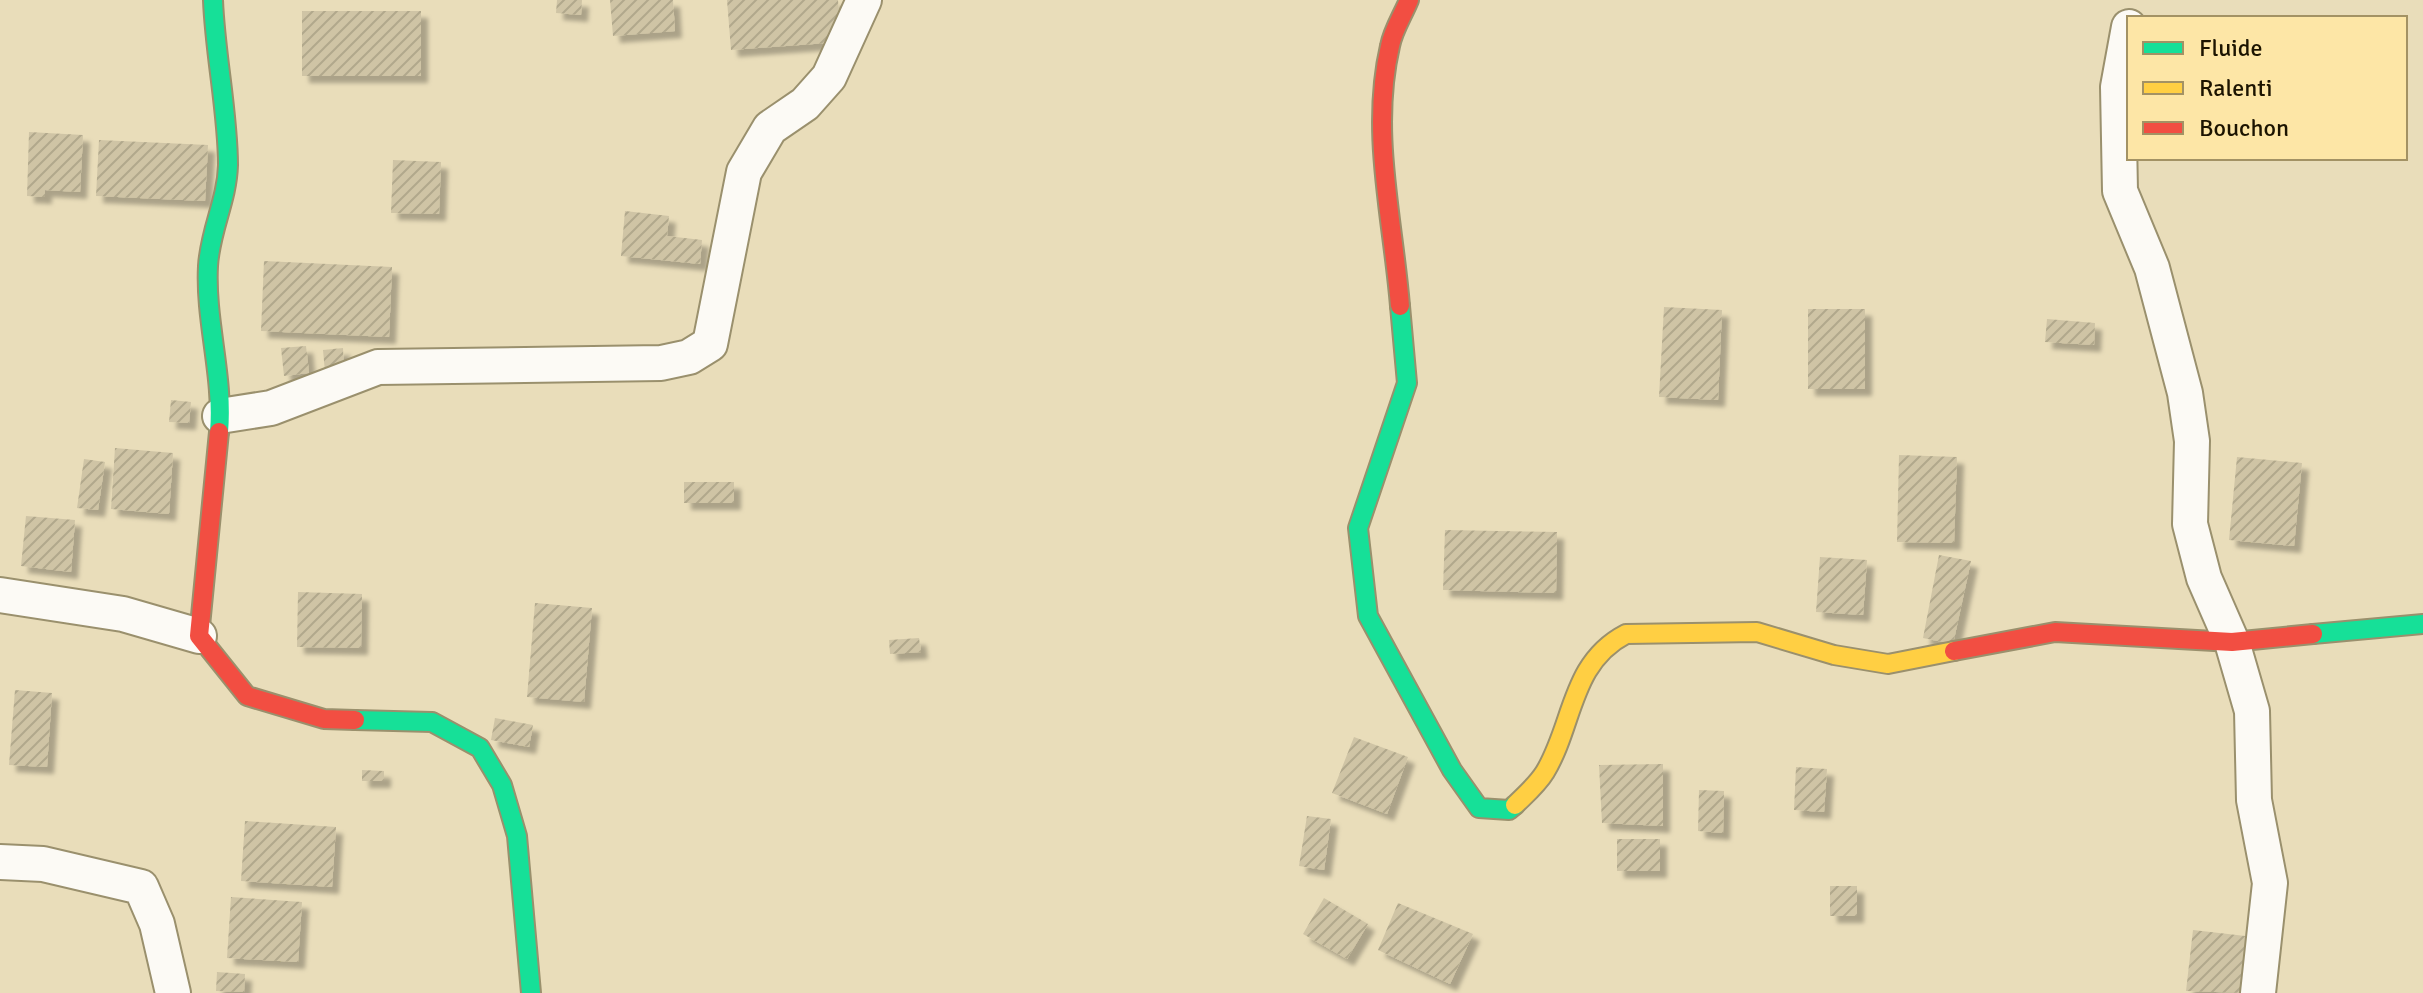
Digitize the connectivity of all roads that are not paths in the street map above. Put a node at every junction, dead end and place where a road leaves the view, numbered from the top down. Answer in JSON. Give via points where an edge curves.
{"nodes":[{"id":1,"x":213,"y":0,"type":"edge"},
{"id":2,"x":864,"y":0,"type":"edge"},
{"id":3,"x":1409,"y":0,"type":"edge"},
{"id":4,"x":2127,"y":38,"type":"edge"},
{"id":5,"x":220,"y":416,"type":"junction"},
{"id":6,"x":0,"y":595,"type":"edge"},
{"id":7,"x":2423,"y":624,"type":"edge"},
{"id":8,"x":199,"y":636,"type":"junction"},
{"id":9,"x":2232,"y":642,"type":"junction"},
{"id":10,"x":0,"y":862,"type":"edge"},
{"id":11,"x":173,"y":993,"type":"edge"},
{"id":12,"x":531,"y":993,"type":"edge"},
{"id":13,"x":2258,"y":993,"type":"edge"}],
"edges":[{"from":1,"to":5,"type":"street","via":[[228,162],[226,200],[214,226],[208,268]]},
{"from":2,"to":5,"type":"street","via":[[829,77],[805,104],[770,128],[744,172],[710,344],[689,357],[661,363],[378,367],[271,408]]},
{"from":3,"to":9,"type":"street","via":[[1390,44],[1381,110],[1407,383],[1358,528],[1359,550],[1368,616],[1452,770],[1479,808],[1509,810],[1546,773],[1588,668],[1609,640],[1626,634],[1757,632],[1834,655],[1888,664],[2055,632]]},
{"from":4,"to":9,"type":"street","via":[[2118,87],[2120,191],[2152,268],[2185,393],[2192,441],[2190,524],[2208,589]]},
{"from":5,"to":8,"type":"street"},
{"from":6,"to":8,"type":"street","via":[[123,614]]},
{"from":7,"to":9,"type":"street"},
{"from":8,"to":12,"type":"street","via":[[247,696],[324,719],[432,722],[480,748],[502,785],[517,836]]},
{"from":9,"to":13,"type":"street","via":[[2252,711],[2254,800],[2270,883]]},
{"from":10,"to":11,"type":"street","via":[[43,864],[141,887],[157,924]]}]}
